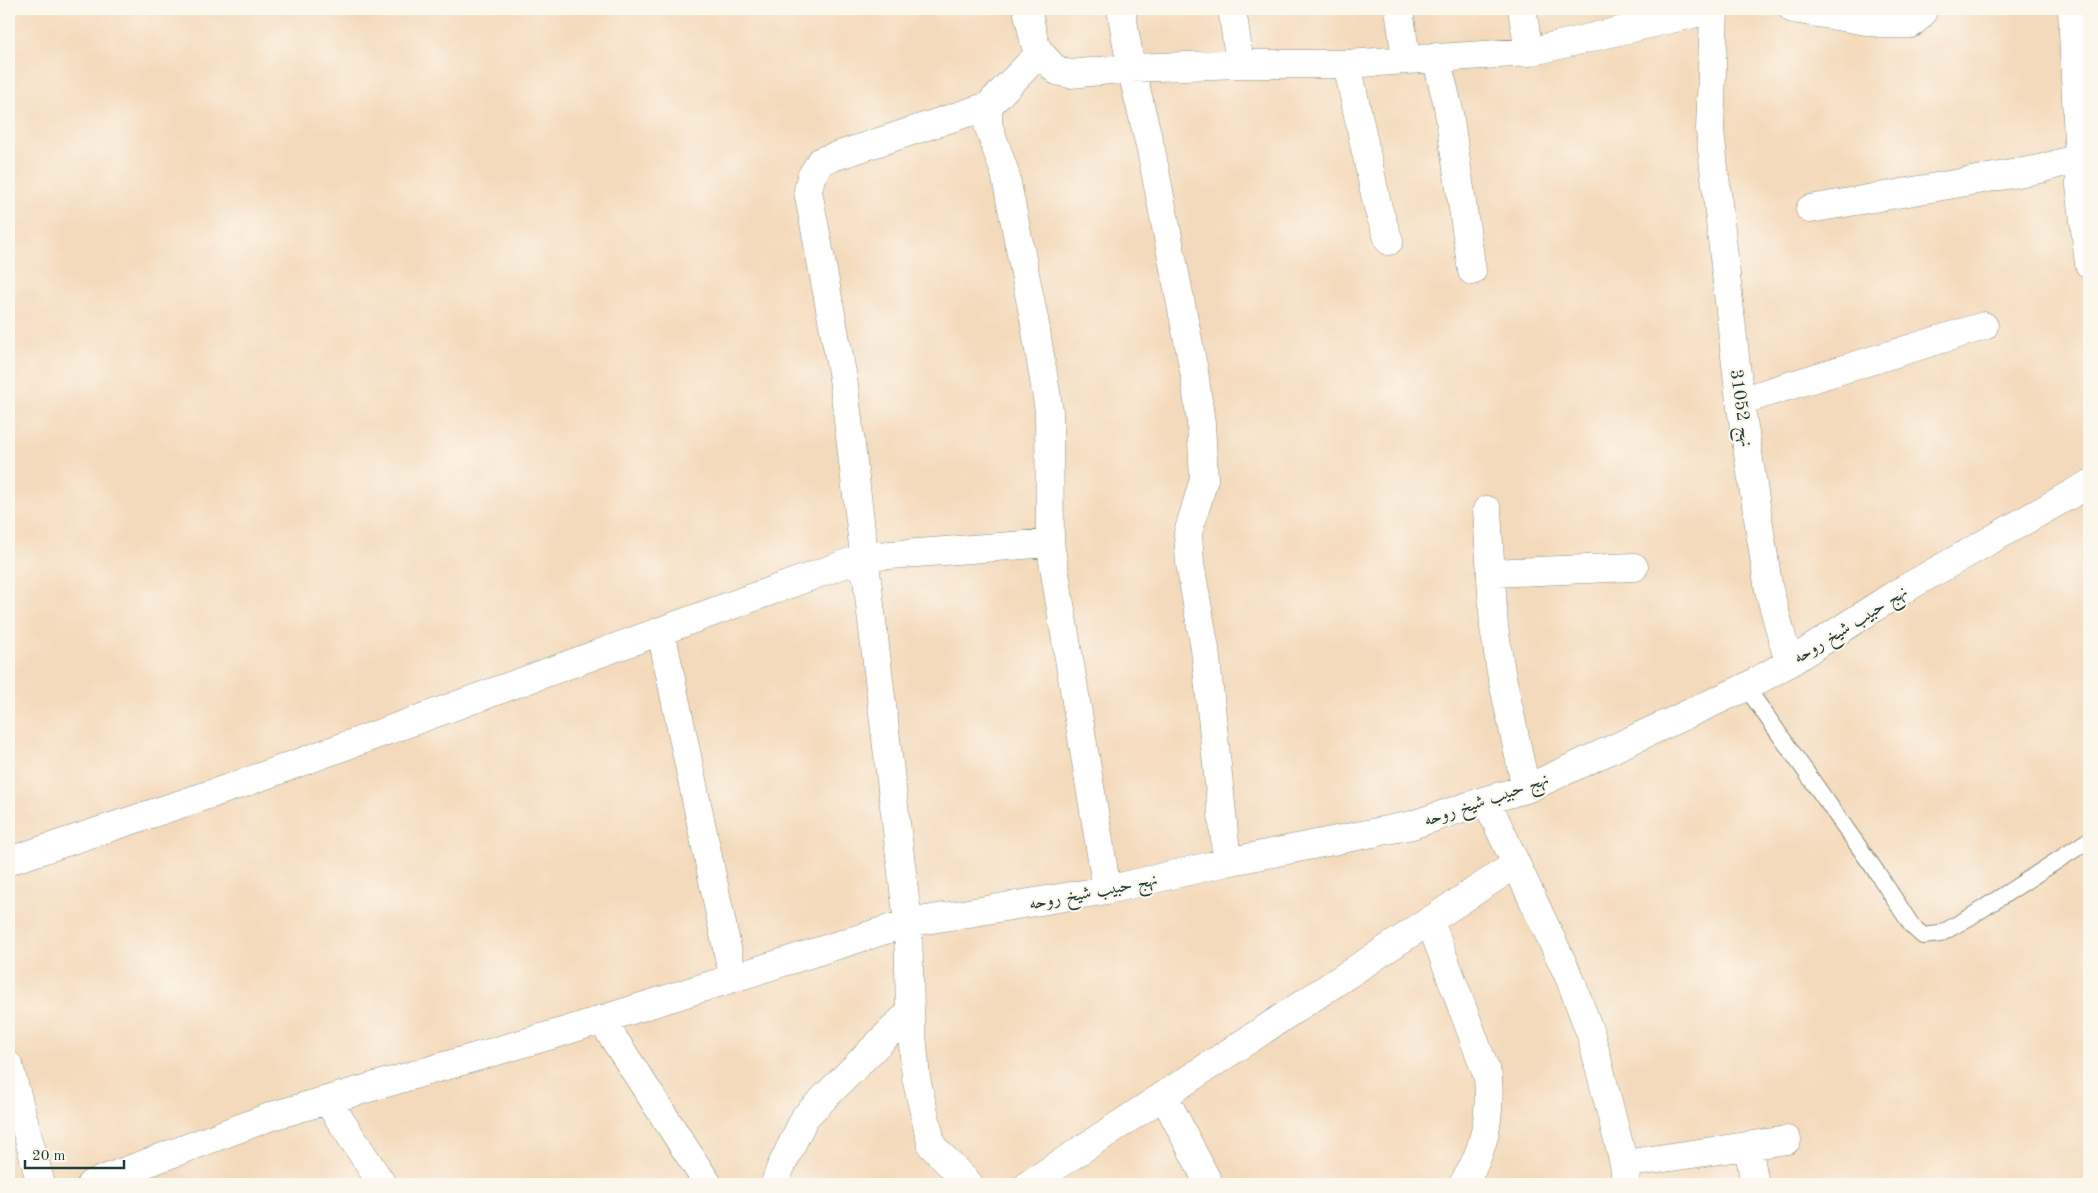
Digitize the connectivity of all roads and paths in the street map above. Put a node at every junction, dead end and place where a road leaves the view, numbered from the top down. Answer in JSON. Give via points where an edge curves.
{"nodes":[{"id":1,"x":1027,"y":9,"type":"edge"},
{"id":2,"x":1121,"y":9,"type":"edge"},
{"id":3,"x":1232,"y":9,"type":"edge"},
{"id":4,"x":1399,"y":9,"type":"edge"},
{"id":5,"x":1522,"y":9,"type":"edge"},
{"id":6,"x":1714,"y":9,"type":"edge"},
{"id":7,"x":1792,"y":9,"type":"edge"},
{"id":8,"x":1923,"y":9,"type":"edge"},
{"id":9,"x":2072,"y":9,"type":"edge"},
{"id":10,"x":1529,"y":52,"type":"junction"},
{"id":11,"x":1040,"y":53,"type":"junction"},
{"id":12,"x":1436,"y":58,"type":"junction"},
{"id":13,"x":1406,"y":59,"type":"junction"},
{"id":14,"x":1240,"y":64,"type":"junction"},
{"id":15,"x":1346,"y":64,"type":"junction"},
{"id":16,"x":1131,"y":68,"type":"junction"},
{"id":17,"x":988,"y":106,"type":"junction"},
{"id":18,"x":2078,"y":158,"type":"junction"},
{"id":19,"x":1810,"y":209,"type":"dead end"},
{"id":20,"x":1389,"y":241,"type":"dead end"},
{"id":21,"x":2089,"y":264,"type":"edge"},
{"id":22,"x":1472,"y":271,"type":"dead end"},
{"id":23,"x":1984,"y":326,"type":"dead end"},
{"id":24,"x":1740,"y":402,"type":"junction"},
{"id":25,"x":2089,"y":484,"type":"edge"},
{"id":26,"x":1487,"y":510,"type":"dead end"},
{"id":27,"x":1050,"y":543,"type":"junction"},
{"id":28,"x":864,"y":557,"type":"junction"},
{"id":29,"x":1634,"y":568,"type":"dead end"},
{"id":30,"x":1491,"y":573,"type":"junction"},
{"id":31,"x":661,"y":631,"type":"junction"},
{"id":32,"x":1789,"y":663,"type":"junction"},
{"id":33,"x":1746,"y":687,"type":"junction"},
{"id":34,"x":1526,"y":789,"type":"junction"},
{"id":35,"x":1486,"y":800,"type":"junction"},
{"id":36,"x":2089,"y":840,"type":"edge"},
{"id":37,"x":9,"y":861,"type":"edge"},
{"id":38,"x":1227,"y":862,"type":"junction"},
{"id":39,"x":1516,"y":864,"type":"junction"},
{"id":40,"x":1107,"y":890,"type":"junction"},
{"id":41,"x":1430,"y":921,"type":"junction"},
{"id":42,"x":908,"y":923,"type":"junction"},
{"id":43,"x":733,"y":977,"type":"junction"},
{"id":44,"x":910,"y":1012,"type":"junction"},
{"id":45,"x":601,"y":1019,"type":"junction"},
{"id":46,"x":9,"y":1066,"type":"edge"},
{"id":47,"x":1164,"y":1096,"type":"junction"},
{"id":48,"x":327,"y":1100,"type":"junction"},
{"id":49,"x":1787,"y":1140,"type":"dead end"},
{"id":50,"x":1748,"y":1146,"type":"junction"},
{"id":51,"x":1625,"y":1174,"type":"edge"},
{"id":52,"x":41,"y":1184,"type":"edge"},
{"id":53,"x":91,"y":1184,"type":"edge"},
{"id":54,"x":382,"y":1184,"type":"edge"},
{"id":55,"x":708,"y":1184,"type":"edge"},
{"id":56,"x":776,"y":1184,"type":"edge"},
{"id":57,"x":969,"y":1184,"type":"edge"},
{"id":58,"x":1029,"y":1184,"type":"edge"},
{"id":59,"x":1209,"y":1184,"type":"edge"},
{"id":60,"x":1463,"y":1184,"type":"edge"},
{"id":61,"x":1755,"y":1184,"type":"edge"}],
"edges":[{"from":1,"to":11,"type":"street"},
{"from":2,"to":16,"type":"street"},
{"from":3,"to":14,"type":"street"},
{"from":4,"to":13,"type":"street"},
{"from":5,"to":10,"type":"street"},
{"from":6,"to":10,"type":"street"},
{"from":6,"to":24,"type":"street","name":"نهج 31052","via":[[1710,132]]},
{"from":7,"to":8,"type":"street","via":[[1884,24],[1911,24]]},
{"from":9,"to":18,"type":"street"},
{"from":10,"to":12,"type":"street"},
{"from":11,"to":16,"type":"street","via":[[1057,71],[1070,74]]},
{"from":11,"to":17,"type":"street"},
{"from":12,"to":13,"type":"street"},
{"from":12,"to":22,"type":"street","via":[[1448,106]]},
{"from":13,"to":15,"type":"street"},
{"from":14,"to":15,"type":"street"},
{"from":14,"to":16,"type":"street"},
{"from":15,"to":20,"type":"street","via":[[1378,208]]},
{"from":16,"to":38,"type":"street","via":[[1164,215],[1201,423],[1204,479],[1188,533]]},
{"from":17,"to":27,"type":"street","via":[[988,125],[1005,173],[1049,411]]},
{"from":17,"to":28,"type":"street","via":[[821,162],[811,177],[808,191],[843,378]]},
{"from":18,"to":19,"type":"street","via":[[2040,169]]},
{"from":18,"to":21,"type":"street"},
{"from":23,"to":24,"type":"street"},
{"from":24,"to":32,"type":"street","name":"نهج 31052","via":[[1769,590]]},
{"from":25,"to":32,"type":"street","name":"نهج حبيب شيخ روحه","via":[[1894,595]]},
{"from":26,"to":30,"type":"street"},
{"from":27,"to":28,"type":"street"},
{"from":27,"to":40,"type":"street"},
{"from":28,"to":31,"type":"street"},
{"from":28,"to":42,"type":"street"},
{"from":29,"to":30,"type":"street"},
{"from":30,"to":34,"type":"street","via":[[1501,672]]},
{"from":31,"to":37,"type":"street","via":[[238,785]]},
{"from":31,"to":43,"type":"street"},
{"from":32,"to":33,"type":"street","name":"نهج حبيب شيخ روحه"},
{"from":33,"to":34,"type":"street","name":"نهج حبيب شيخ روحه"},
{"from":33,"to":36,"type":"lane","via":[[1912,926],[1923,936],[1940,934],[1970,917]]},
{"from":34,"to":35,"type":"street","name":"نهج حبيب شيخ روحه"},
{"from":35,"to":38,"type":"street","name":"نهج حبيب شيخ روحه","via":[[1412,825]]},
{"from":35,"to":39,"type":"street"},
{"from":38,"to":40,"type":"street","name":"نهج حبيب شيخ روحه"},
{"from":39,"to":41,"type":"street"},
{"from":39,"to":51,"type":"street","via":[[1570,979],[1591,1035]]},
{"from":40,"to":42,"type":"street","name":"نهج حبيب شيخ روحه"},
{"from":41,"to":47,"type":"street"},
{"from":41,"to":60,"type":"street","via":[[1488,1077],[1487,1128],[1480,1152]]},
{"from":42,"to":43,"type":"street","name":"نهج حبيب شيخ روحه"},
{"from":42,"to":44,"type":"street"},
{"from":43,"to":45,"type":"street","name":"نهج حبيب شيخ روحه"},
{"from":44,"to":56,"type":"street","via":[[805,1117]]},
{"from":44,"to":57,"type":"street","via":[[916,1078],[932,1146]]},
{"from":45,"to":48,"type":"street","name":"نهج حبيب شيخ روحه"},
{"from":45,"to":55,"type":"street"},
{"from":46,"to":52,"type":"street"},
{"from":47,"to":58,"type":"street"},
{"from":47,"to":59,"type":"street"},
{"from":48,"to":53,"type":"street","name":"نهج حبيب شيخ روحه","via":[[272,1116]]},
{"from":48,"to":54,"type":"street"},
{"from":49,"to":50,"type":"street"},
{"from":50,"to":51,"type":"street"},
{"from":50,"to":61,"type":"street"}]}
